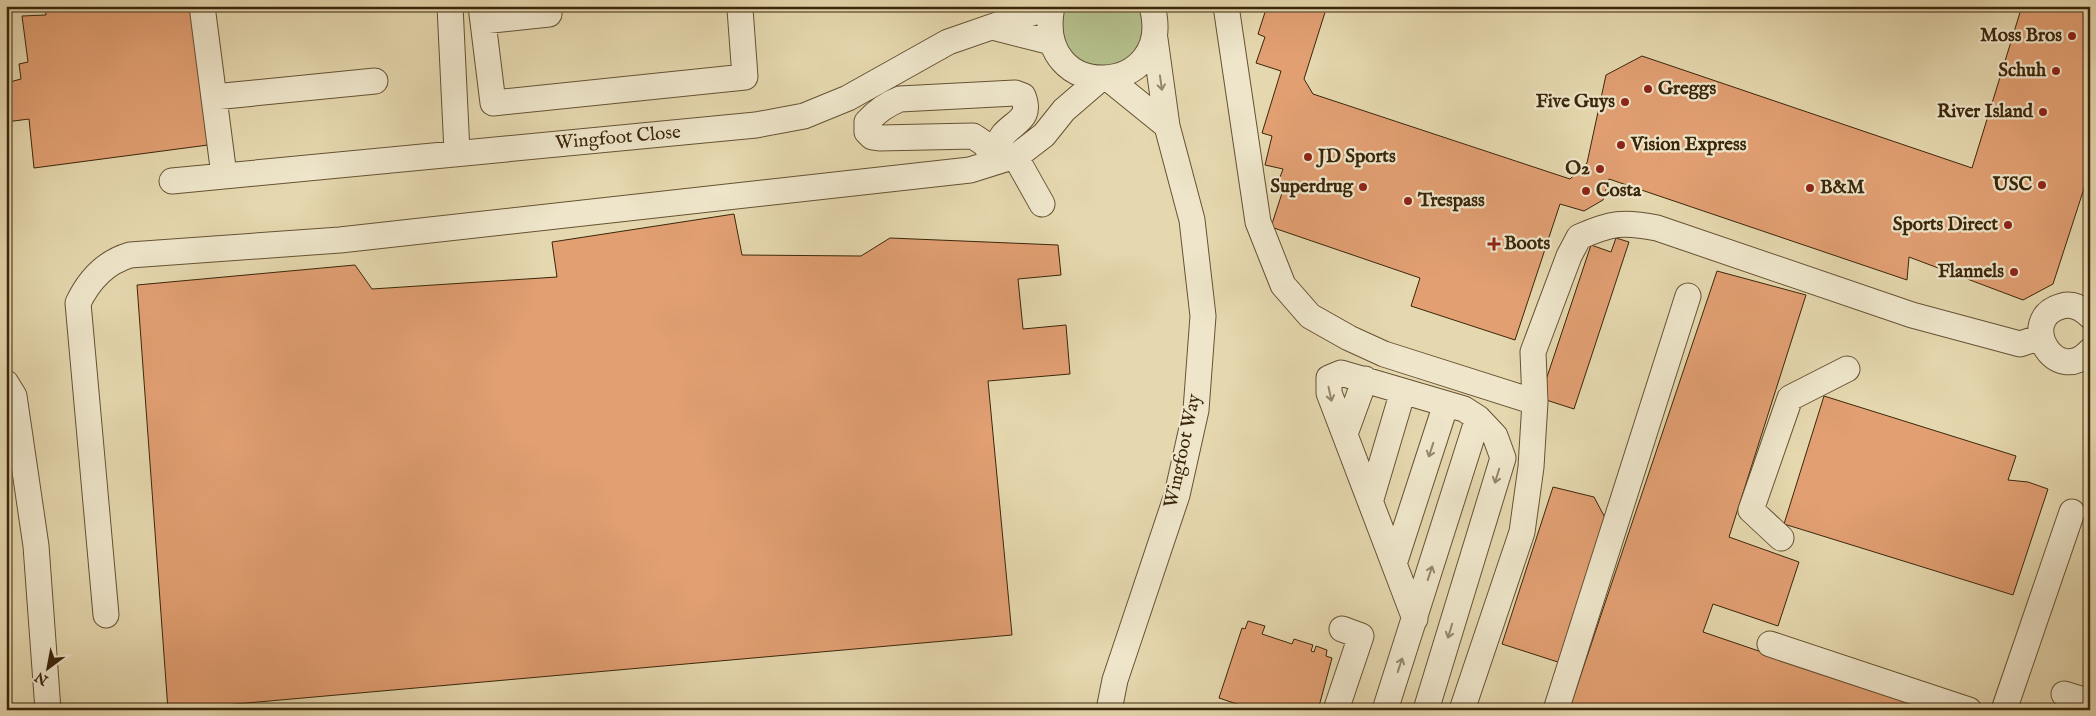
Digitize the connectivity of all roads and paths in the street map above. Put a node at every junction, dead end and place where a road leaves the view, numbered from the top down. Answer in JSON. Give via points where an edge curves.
{"nodes":[{"id":1,"x":202,"y":6,"type":"edge"},
{"id":2,"x":450,"y":6,"type":"edge"},
{"id":3,"x":1052,"y":6,"type":"edge"},
{"id":4,"x":1152,"y":6,"type":"edge"},
{"id":5,"x":1226,"y":6,"type":"edge"},
{"id":6,"x":740,"y":9,"type":"dead end"},
{"id":7,"x":482,"y":14,"type":"edge"},
{"id":8,"x":549,"y":14,"type":"dead end"},
{"id":9,"x":992,"y":27,"type":"junction"},
{"id":10,"x":1155,"y":39,"type":"junction"},
{"id":11,"x":1051,"y":42,"type":"junction"},
{"id":12,"x":1073,"y":70,"type":"junction"},
{"id":13,"x":1105,"y":79,"type":"junction"},
{"id":14,"x":374,"y":81,"type":"dead end"},
{"id":15,"x":214,"y":97,"type":"junction"},
{"id":16,"x":1064,"y":110,"type":"junction"},
{"id":17,"x":1166,"y":126,"type":"junction"},
{"id":18,"x":457,"y":152,"type":"junction"},
{"id":19,"x":999,"y":153,"type":"junction"},
{"id":20,"x":224,"y":175,"type":"junction"},
{"id":21,"x":172,"y":181,"type":"dead end"},
{"id":22,"x":1042,"y":204,"type":"dead end"},
{"id":23,"x":1688,"y":296,"type":"dead end"},
{"id":24,"x":2090,"y":316,"type":"edge"},
{"id":25,"x":2041,"y":337,"type":"junction"},
{"id":26,"x":2090,"y":351,"type":"edge"},
{"id":27,"x":1847,"y":369,"type":"dead end"},
{"id":28,"x":1365,"y":380,"type":"junction"},
{"id":29,"x":6,"y":384,"type":"edge"},
{"id":30,"x":1403,"y":391,"type":"junction"},
{"id":31,"x":1535,"y":402,"type":"junction"},
{"id":32,"x":1446,"y":404,"type":"junction"},
{"id":33,"x":1478,"y":418,"type":"junction"},
{"id":34,"x":12,"y":429,"type":"edge"},
{"id":35,"x":1345,"y":434,"type":"junction"},
{"id":36,"x":1371,"y":499,"type":"junction"},
{"id":37,"x":2072,"y":512,"type":"dead end"},
{"id":38,"x":1781,"y":538,"type":"dead end"},
{"id":39,"x":1394,"y":564,"type":"junction"},
{"id":40,"x":106,"y":615,"type":"dead end"},
{"id":41,"x":1415,"y":619,"type":"junction"},
{"id":42,"x":1342,"y":629,"type":"dead end"},
{"id":43,"x":1770,"y":644,"type":"dead end"},
{"id":44,"x":2064,"y":694,"type":"dead end"},
{"id":45,"x":2090,"y":702,"type":"edge"},
{"id":46,"x":48,"y":710,"type":"edge"},
{"id":47,"x":1109,"y":710,"type":"edge"},
{"id":48,"x":1336,"y":710,"type":"edge"},
{"id":49,"x":1385,"y":710,"type":"edge"},
{"id":50,"x":1426,"y":710,"type":"edge"},
{"id":51,"x":1462,"y":710,"type":"edge"},
{"id":52,"x":1556,"y":710,"type":"edge"},
{"id":53,"x":1969,"y":710,"type":"edge"},
{"id":54,"x":2004,"y":710,"type":"edge"}],
"edges":[{"from":1,"to":15,"type":"street"},
{"from":2,"to":18,"type":"street"},
{"from":3,"to":9,"type":"street","name":"Wingfoot Close"},
{"from":3,"to":11,"type":"street","via":[[1048,24]]},
{"from":4,"to":10,"type":"street","name":"Wingfoot Way","via":[[1156,20]]},
{"from":5,"to":31,"type":"street","via":[[1258,222],[1283,285],[1310,316],[1358,342],[1384,354]]},
{"from":6,"to":7,"type":"street","via":[[746,77],[493,103]]},
{"from":7,"to":8,"type":"street"},
{"from":9,"to":11,"type":"street"},
{"from":9,"to":18,"type":"street","name":"Wingfoot Close","via":[[948,42],[848,98],[804,116],[756,125]]},
{"from":10,"to":13,"type":"street","via":[[1149,54],[1138,66],[1125,75]]},
{"from":10,"to":17,"type":"street","name":"Wingfoot Way","one_way":true},
{"from":11,"to":12,"type":"street","via":[[1060,58]]},
{"from":12,"to":13,"type":"street","via":[[1086,77]]},
{"from":12,"to":16,"type":"street"},
{"from":13,"to":16,"type":"street"},
{"from":13,"to":17,"type":"street"},
{"from":14,"to":15,"type":"street"},
{"from":15,"to":20,"type":"street"},
{"from":16,"to":19,"type":"street","via":[[1044,135]]},
{"from":17,"to":47,"type":"street","name":"Wingfoot Way","via":[[1192,220],[1203,316],[1196,410],[1177,495],[1115,680]]},
{"from":18,"to":20,"type":"street","name":"Wingfoot Close"},
{"from":19,"to":19,"type":"street","via":[[973,136],[879,138],[872,137],[866,126],[880,109],[900,99],[1019,93],[1027,104],[1025,112],[1002,137]]},
{"from":19,"to":22,"type":"street"},
{"from":19,"to":40,"type":"street","via":[[970,170],[340,240],[130,255],[118,259],[86,286],[78,303]]},
{"from":20,"to":21,"type":"street","name":"Wingfoot Close"},
{"from":23,"to":52,"type":"street"},
{"from":24,"to":25,"type":"street","via":[[2070,305],[2054,309],[2046,316]]},
{"from":25,"to":26,"type":"street","via":[[2048,352],[2062,360],[2078,360]]},
{"from":25,"to":31,"type":"street","via":[[2020,344],[1912,315],[1657,228],[1630,222],[1607,226],[1579,237],[1532,352]]},
{"from":27,"to":38,"type":"street","via":[[1790,398],[1751,510]]},
{"from":28,"to":30,"type":"street"},
{"from":28,"to":35,"type":"street"},
{"from":28,"to":35,"type":"street","one_way":true,"via":[[1341,372],[1329,378],[1329,394]]},
{"from":29,"to":34,"type":"street","via":[[14,396]]},
{"from":30,"to":32,"type":"street"},
{"from":30,"to":36,"type":"street"},
{"from":31,"to":51,"type":"street","via":[[1522,532]]},
{"from":32,"to":33,"type":"street","via":[[1464,409]]},
{"from":32,"to":39,"type":"street","one_way":true},
{"from":41,"to":33,"type":"street","one_way":true},
{"from":33,"to":50,"type":"street","one_way":true,"via":[[1495,436],[1503,458]]},
{"from":34,"to":46,"type":"street","via":[[36,546]]},
{"from":35,"to":36,"type":"street"},
{"from":36,"to":39,"type":"street"},
{"from":37,"to":54,"type":"street"},
{"from":39,"to":41,"type":"street"},
{"from":49,"to":41,"type":"street","one_way":true},
{"from":42,"to":48,"type":"street","via":[[1361,636]]},
{"from":43,"to":53,"type":"street"},
{"from":44,"to":45,"type":"street"}]}
